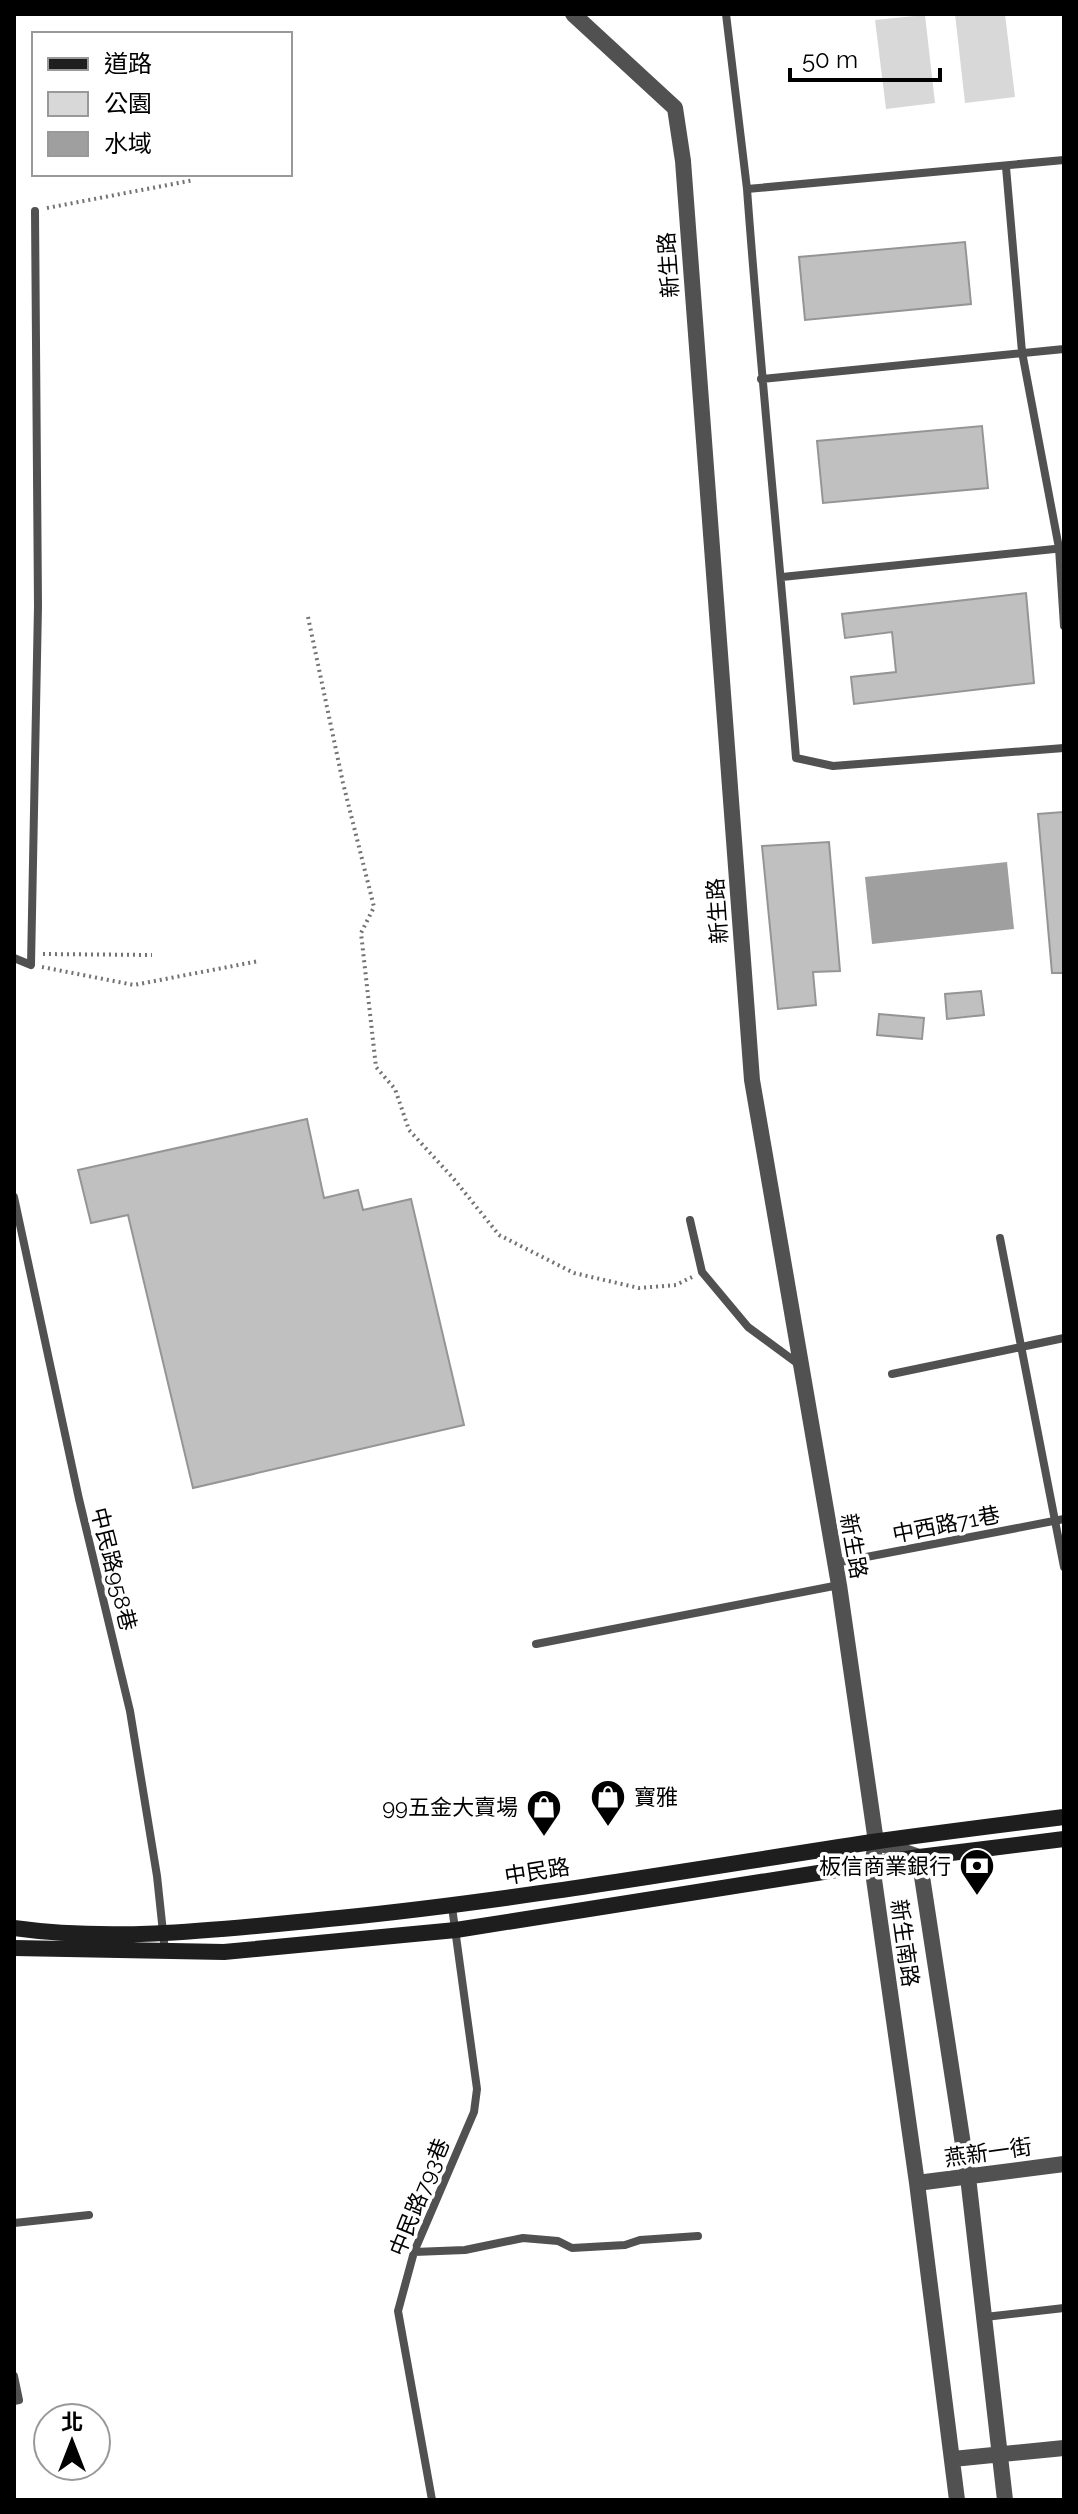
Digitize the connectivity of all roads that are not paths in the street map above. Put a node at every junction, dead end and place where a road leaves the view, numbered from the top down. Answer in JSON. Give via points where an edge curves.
{"nodes":[{"id":1,"x":573,"y":14,"type":"edge"},
{"id":2,"x":726,"y":14,"type":"edge"},
{"id":3,"x":1064,"y":160,"type":"edge"},
{"id":4,"x":1006,"y":167,"type":"junction"},
{"id":5,"x":747,"y":189,"type":"junction"},
{"id":6,"x":35,"y":211,"type":"road end"},
{"id":7,"x":1064,"y":349,"type":"edge"},
{"id":8,"x":1022,"y":352,"type":"junction"},
{"id":9,"x":761,"y":379,"type":"junction"},
{"id":10,"x":1061,"y":548,"type":"edge"},
{"id":11,"x":782,"y":577,"type":"junction"},
{"id":12,"x":1064,"y":626,"type":"edge"},
{"id":13,"x":1064,"y":748,"type":"edge"},
{"id":14,"x":14,"y":958,"type":"edge"},
{"id":15,"x":14,"y":1197,"type":"edge"},
{"id":16,"x":690,"y":1220,"type":"dead end"},
{"id":17,"x":1000,"y":1238,"type":"dead end"},
{"id":18,"x":1064,"y":1338,"type":"edge"},
{"id":19,"x":1020,"y":1348,"type":"junction"},
{"id":20,"x":801,"y":1367,"type":"junction"},
{"id":21,"x":892,"y":1374,"type":"dead end"},
{"id":22,"x":1059,"y":1520,"type":"edge"},
{"id":23,"x":835,"y":1564,"type":"junction"},
{"id":24,"x":1064,"y":1567,"type":"edge"},
{"id":25,"x":839,"y":1585,"type":"junction"},
{"id":26,"x":536,"y":1644,"type":"dead end"},
{"id":27,"x":1064,"y":1817,"type":"edge"},
{"id":28,"x":1064,"y":1839,"type":"edge"},
{"id":29,"x":876,"y":1842,"type":"junction"},
{"id":30,"x":919,"y":1857,"type":"junction"},
{"id":31,"x":872,"y":1865,"type":"junction"},
{"id":32,"x":452,"y":1907,"type":"junction"},
{"id":33,"x":14,"y":1928,"type":"edge"},
{"id":34,"x":456,"y":1930,"type":"junction"},
{"id":35,"x":163,"y":1932,"type":"junction"},
{"id":36,"x":14,"y":1948,"type":"edge"},
{"id":37,"x":165,"y":1951,"type":"junction"},
{"id":38,"x":1064,"y":2164,"type":"edge"},
{"id":39,"x":968,"y":2177,"type":"junction"},
{"id":40,"x":917,"y":2183,"type":"junction"},
{"id":41,"x":89,"y":2215,"type":"dead end"},
{"id":42,"x":14,"y":2223,"type":"edge"},
{"id":43,"x":698,"y":2236,"type":"dead end"},
{"id":44,"x":414,"y":2252,"type":"junction"},
{"id":45,"x":1064,"y":2308,"type":"edge"},
{"id":46,"x":985,"y":2317,"type":"junction"},
{"id":47,"x":14,"y":2376,"type":"edge"},
{"id":48,"x":14,"y":2401,"type":"edge"},
{"id":49,"x":1064,"y":2448,"type":"edge"},
{"id":50,"x":1001,"y":2455,"type":"junction"},
{"id":51,"x":953,"y":2459,"type":"junction"},
{"id":52,"x":432,"y":2500,"type":"edge"},
{"id":53,"x":957,"y":2500,"type":"edge"},
{"id":54,"x":1005,"y":2500,"type":"edge"}],
"edges":[{"from":1,"to":20,"type":"street","name":"新生路","via":[[675,108],[752,1080]]},
{"from":2,"to":5,"type":"lane"},
{"from":3,"to":4,"type":"lane"},
{"from":4,"to":5,"type":"lane"},
{"from":4,"to":8,"type":"lane"},
{"from":5,"to":9,"type":"lane"},
{"from":6,"to":14,"type":"lane","via":[[38,606],[31,965]]},
{"from":7,"to":8,"type":"lane"},
{"from":8,"to":9,"type":"lane"},
{"from":8,"to":10,"type":"lane"},
{"from":9,"to":11,"type":"lane"},
{"from":10,"to":11,"type":"lane"},
{"from":10,"to":12,"type":"lane"},
{"from":11,"to":13,"type":"lane","via":[[796,758],[833,766]]},
{"from":15,"to":35,"type":"lane","name":"中民路958巷","via":[[130,1711]]},
{"from":16,"to":20,"type":"lane","via":[[702,1272],[748,1327]]},
{"from":17,"to":19,"type":"lane"},
{"from":18,"to":19,"type":"lane"},
{"from":19,"to":21,"type":"lane"},
{"from":19,"to":22,"type":"lane"},
{"from":20,"to":23,"type":"street","name":"新生路"},
{"from":22,"to":23,"type":"lane","name":"中西路71巷"},
{"from":22,"to":24,"type":"lane"},
{"from":23,"to":25,"type":"street","name":"新生路"},
{"from":25,"to":26,"type":"lane"},
{"from":25,"to":29,"type":"street","name":"新生路"},
{"from":27,"to":29,"type":"main road","name":"中民路"},
{"from":28,"to":30,"type":"main road","name":"中民路"},
{"from":29,"to":30,"type":"street"},
{"from":29,"to":31,"type":"street","name":"新生南路"},
{"from":29,"to":32,"type":"main road","name":"中民路"},
{"from":30,"to":31,"type":"main road","name":"中民路"},
{"from":30,"to":39,"type":"street","name":"新生南路"},
{"from":31,"to":34,"type":"main road","name":"中民路"},
{"from":31,"to":40,"type":"street","name":"新生南路"},
{"from":32,"to":34,"type":"lane","name":"中民路793巷"},
{"from":32,"to":35,"type":"main road","name":"中民路"},
{"from":33,"to":35,"type":"main road","name":"中民路","via":[[50,1933]]},
{"from":34,"to":37,"type":"main road","name":"中民路","via":[[224,1952]]},
{"from":34,"to":44,"type":"lane","name":"中民路793巷","via":[[477,2089],[474,2112]]},
{"from":35,"to":37,"type":"lane","name":"中民路958巷"},
{"from":36,"to":37,"type":"main road","name":"中民路"},
{"from":38,"to":39,"type":"street","name":"燕新一街"},
{"from":39,"to":40,"type":"street","name":"燕新一街"},
{"from":39,"to":46,"type":"street","name":"新生南路"},
{"from":40,"to":51,"type":"street","name":"新生南路"},
{"from":41,"to":42,"type":"lane"},
{"from":43,"to":44,"type":"lane","via":[[572,2248],[558,2241],[523,2238],[465,2250]]},
{"from":44,"to":52,"type":"lane","name":"中民路793巷","via":[[398,2311]]},
{"from":45,"to":46,"type":"lane"},
{"from":46,"to":50,"type":"street","name":"新生南路"},
{"from":47,"to":48,"type":"lane","via":[[19,2400]]},
{"from":49,"to":50,"type":"street"},
{"from":50,"to":51,"type":"street"},
{"from":50,"to":54,"type":"street","name":"新生南路"},
{"from":51,"to":53,"type":"street","name":"新生南路"}]}
